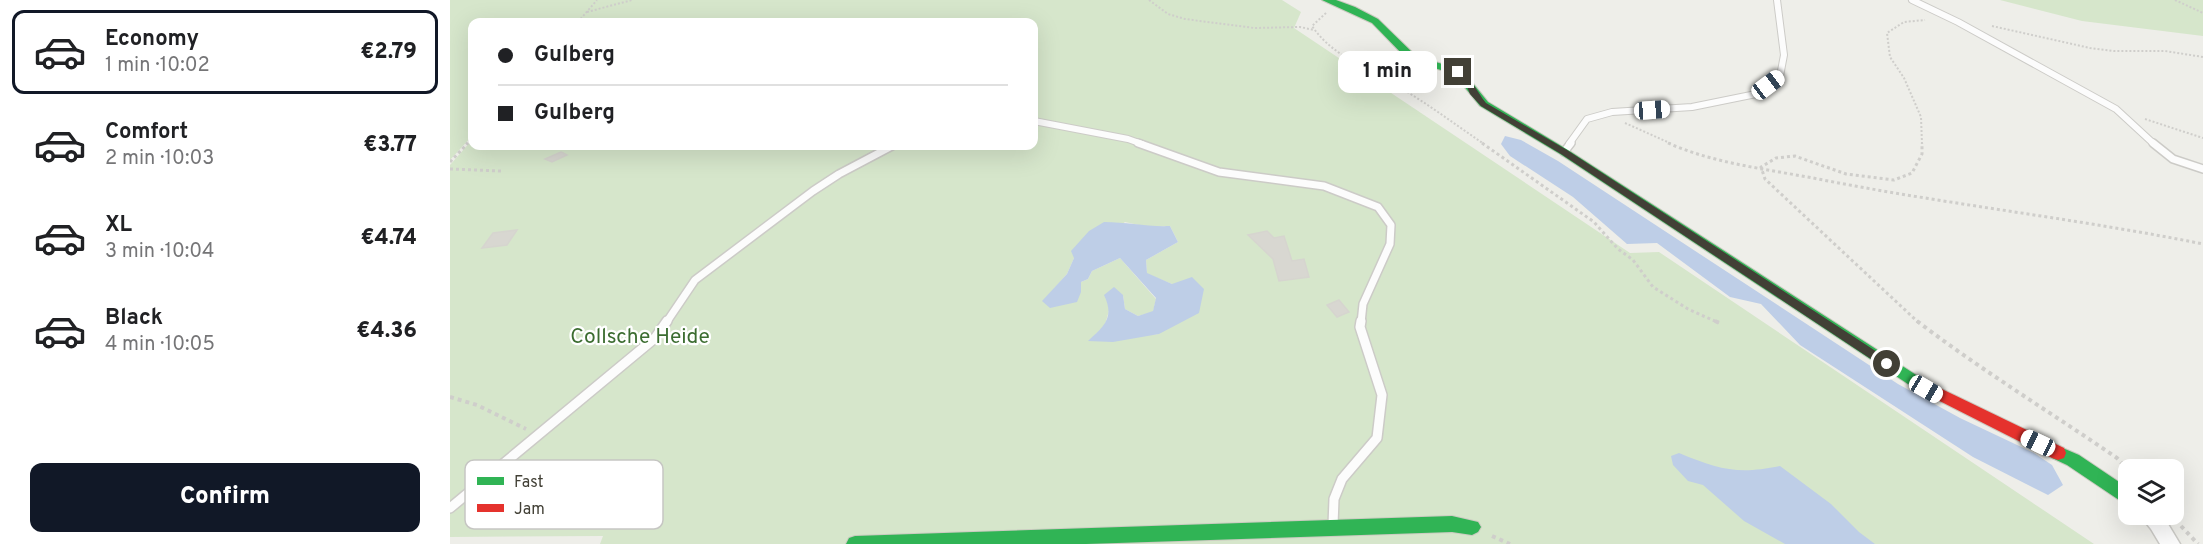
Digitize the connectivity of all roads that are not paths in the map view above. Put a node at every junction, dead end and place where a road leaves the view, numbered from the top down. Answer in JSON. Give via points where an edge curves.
{"nodes":[{"id":1,"x":1777,"y":0,"type":"edge"},
{"id":2,"x":1912,"y":0,"type":"edge"},
{"id":3,"x":1331,"y":1,"type":"edge"},
{"id":4,"x":1038,"y":122,"type":"edge"},
{"id":5,"x":884,"y":150,"type":"edge"},
{"id":6,"x":1564,"y":152,"type":"junction"},
{"id":7,"x":2203,"y":169,"type":"edge"},
{"id":8,"x":508,"y":460,"type":"edge"},
{"id":9,"x":2118,"y":490,"type":"edge"},
{"id":10,"x":465,"y":496,"type":"edge"},
{"id":11,"x":450,"y":508,"type":"edge"},
{"id":12,"x":2159,"y":525,"type":"edge"},
{"id":13,"x":1333,"y":527,"type":"junction"},
{"id":14,"x":1472,"y":527,"type":"dead end"},
{"id":15,"x":855,"y":544,"type":"edge"},
{"id":16,"x":2170,"y":544,"type":"edge"}],
"edges":[{"from":1,"to":6,"type":"lane","via":[[1784,55],[1780,76],[1756,94],[1692,107],[1612,112],[1587,119]]},
{"from":2,"to":7,"type":"lane","via":[[2116,109],[2132,119],[2165,154]]},
{"from":3,"to":6,"type":"street","via":[[1376,21],[1406,53],[1420,61],[1458,72],[1484,104]]},
{"from":4,"to":13,"type":"lane","via":[[1128,139],[1219,172],[1324,186],[1378,207],[1391,225],[1390,244],[1364,304],[1360,327],[1382,395],[1377,438],[1342,478],[1334,499]]},
{"from":5,"to":8,"type":"lane","via":[[813,191],[695,280],[655,338]]},
{"from":6,"to":9,"type":"street","via":[[1906,377],[2073,460]]},
{"from":10,"to":11,"type":"lane"},
{"from":12,"to":16,"type":"street"},
{"from":13,"to":14,"type":"street"},
{"from":13,"to":15,"type":"street"}]}
